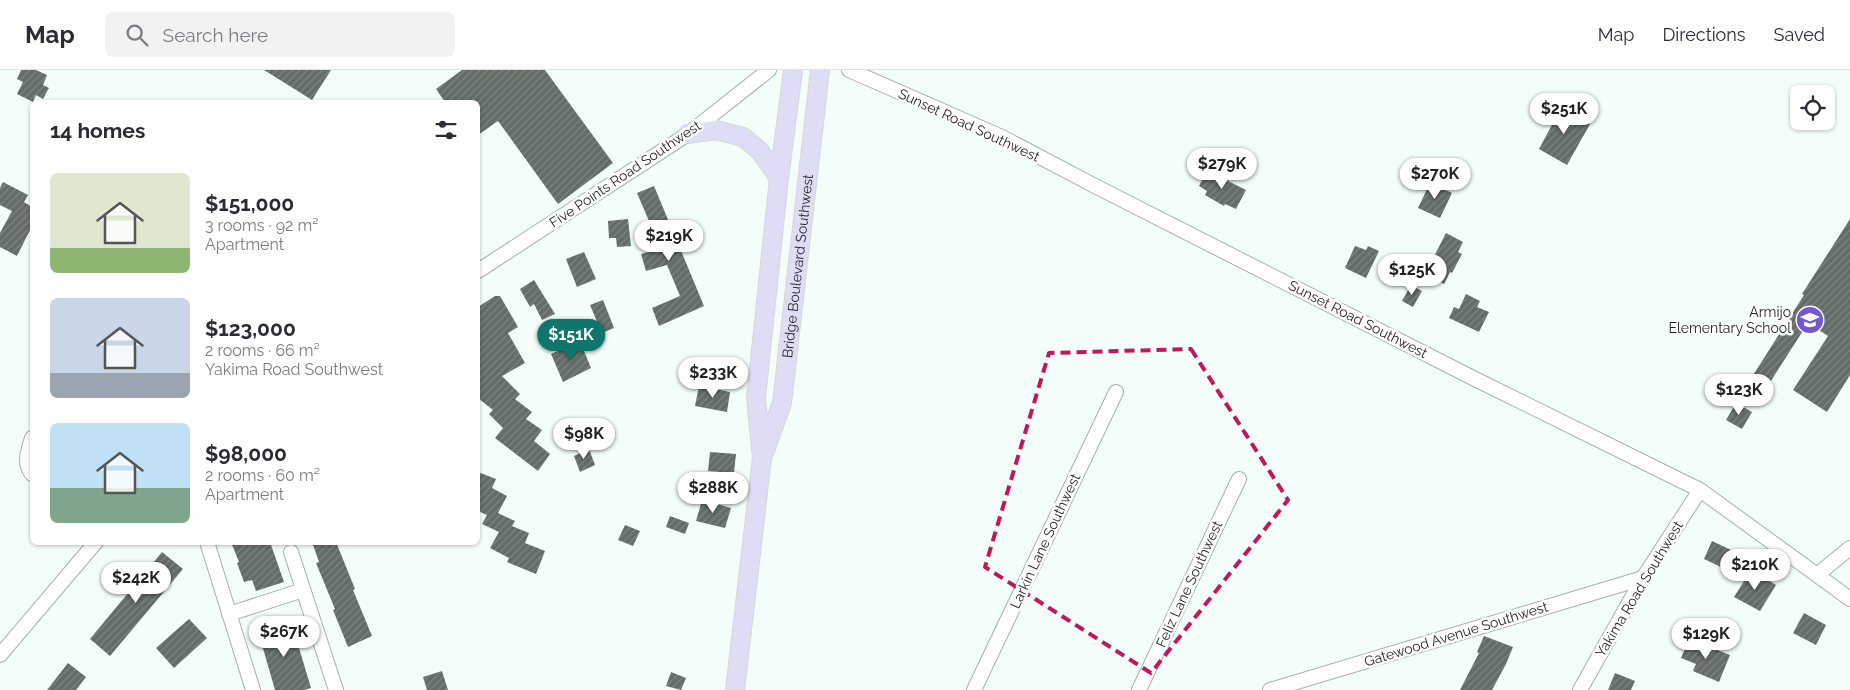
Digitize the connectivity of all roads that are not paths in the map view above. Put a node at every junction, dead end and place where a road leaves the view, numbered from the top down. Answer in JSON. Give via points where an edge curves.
{"nodes":[{"id":1,"x":769,"y":70,"type":"edge"},
{"id":2,"x":793,"y":70,"type":"edge"},
{"id":3,"x":820,"y":70,"type":"edge"},
{"id":4,"x":849,"y":70,"type":"edge"},
{"id":5,"x":688,"y":134,"type":"junction"},
{"id":6,"x":779,"y":178,"type":"junction"},
{"id":7,"x":480,"y":270,"type":"edge"},
{"id":8,"x":1116,"y":392,"type":"dead end"},
{"id":9,"x":30,"y":445,"type":"edge"},
{"id":10,"x":762,"y":458,"type":"junction"},
{"id":11,"x":30,"y":471,"type":"edge"},
{"id":12,"x":1239,"y":479,"type":"dead end"},
{"id":13,"x":1700,"y":490,"type":"junction"},
{"id":14,"x":93,"y":545,"type":"edge"},
{"id":15,"x":208,"y":545,"type":"edge"},
{"id":16,"x":1850,"y":548,"type":"edge"},
{"id":17,"x":291,"y":552,"type":"dead end"},
{"id":18,"x":1817,"y":574,"type":"junction"},
{"id":19,"x":1643,"y":578,"type":"junction"},
{"id":20,"x":303,"y":590,"type":"junction"},
{"id":21,"x":1850,"y":599,"type":"edge"},
{"id":22,"x":229,"y":614,"type":"junction"},
{"id":23,"x":0,"y":655,"type":"edge"},
{"id":24,"x":253,"y":690,"type":"edge"},
{"id":25,"x":336,"y":690,"type":"edge"},
{"id":26,"x":735,"y":690,"type":"edge"},
{"id":27,"x":974,"y":690,"type":"edge"},
{"id":28,"x":1139,"y":690,"type":"edge"},
{"id":29,"x":1270,"y":690,"type":"edge"},
{"id":30,"x":1580,"y":690,"type":"edge"}],
"edges":[{"from":1,"to":5,"type":"street","name":"Five Points Road Southwest"},
{"from":2,"to":6,"type":"main road","name":"Bridge Boulevard Southwest"},
{"from":3,"to":10,"type":"main road","name":"Bridge Boulevard Southwest","via":[[782,403]]},
{"from":4,"to":13,"type":"street","name":"Sunset Road Southwest","via":[[1002,137]]},
{"from":5,"to":6,"type":"main road","via":[[716,130],[743,137],[760,151]]},
{"from":5,"to":7,"type":"street","name":"Five Points Road Southwest"},
{"from":6,"to":10,"type":"main road","name":"Bridge Boulevard Southwest","via":[[756,398]]},
{"from":8,"to":27,"type":"street","name":"Larkin Lane Southwest"},
{"from":9,"to":11,"type":"street","via":[[26,458]]},
{"from":10,"to":26,"type":"main road","name":"Bridge Boulevard Southwest"},
{"from":12,"to":28,"type":"street","name":"Feliz Lane Southwest"},
{"from":13,"to":18,"type":"street","name":"Sunset Road Southwest"},
{"from":13,"to":19,"type":"street","name":"Yakima Road Southwest"},
{"from":14,"to":23,"type":"street"},
{"from":15,"to":22,"type":"street"},
{"from":16,"to":18,"type":"street"},
{"from":17,"to":20,"type":"street"},
{"from":18,"to":21,"type":"street","name":"Sunset Road Southwest"},
{"from":19,"to":29,"type":"street","name":"Gatewood Avenue Southwest"},
{"from":19,"to":30,"type":"street","name":"Yakima Road Southwest"},
{"from":20,"to":22,"type":"street"},
{"from":20,"to":25,"type":"street"},
{"from":22,"to":24,"type":"street"}]}
